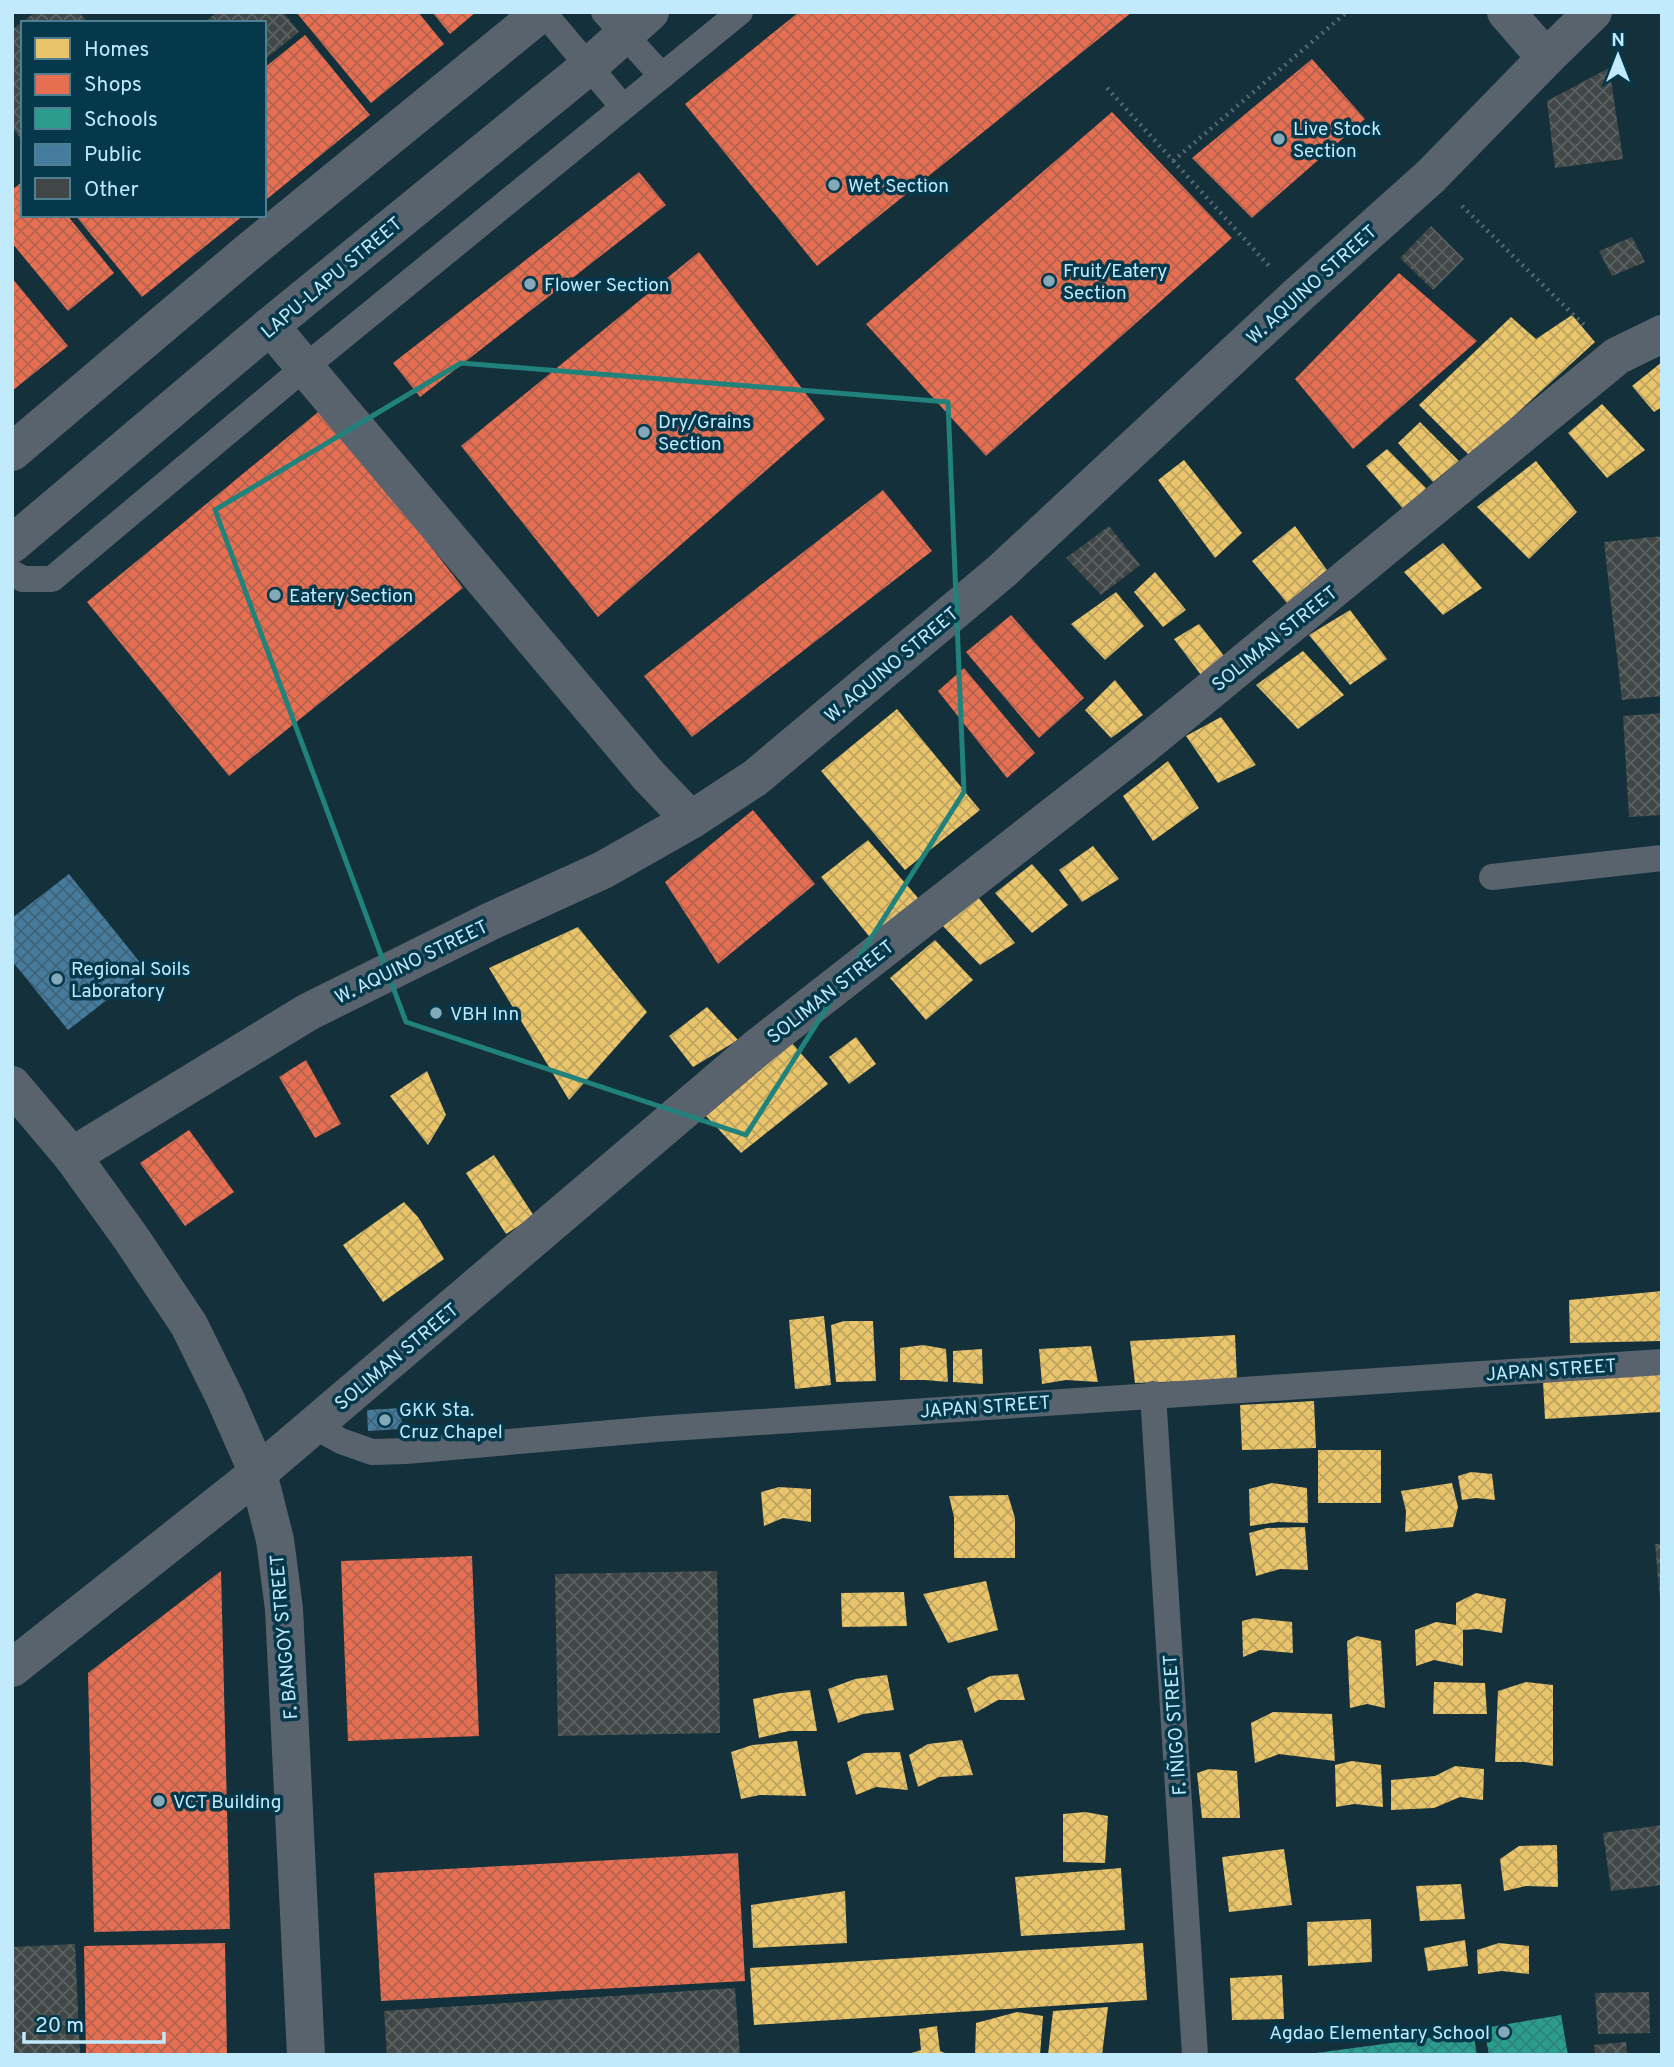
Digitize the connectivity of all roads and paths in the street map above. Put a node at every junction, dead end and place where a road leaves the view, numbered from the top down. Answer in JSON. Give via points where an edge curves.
{"nodes":[{"id":1,"x":543,"y":12,"type":"edge"},
{"id":2,"x":740,"y":12,"type":"edge"},
{"id":3,"x":1347,"y":12,"type":"edge"},
{"id":4,"x":1506,"y":12,"type":"edge"},
{"id":5,"x":1593,"y":12,"type":"edge"},
{"id":6,"x":626,"y":20,"type":"edge"},
{"id":7,"x":1546,"y":58,"type":"junction"},
{"id":8,"x":589,"y":66,"type":"junction"},
{"id":9,"x":662,"y":76,"type":"junction"},
{"id":10,"x":1107,"y":88,"type":"dead end"},
{"id":11,"x":623,"y":107,"type":"junction"},
{"id":12,"x":1174,"y":161,"type":"junction"},
{"id":13,"x":1431,"y":176,"type":"junction"},
{"id":14,"x":1297,"y":296,"type":"junction"},
{"id":15,"x":270,"y":326,"type":"junction"},
{"id":16,"x":1662,"y":334,"type":"edge"},
{"id":17,"x":1617,"y":356,"type":"junction"},
{"id":18,"x":304,"y":368,"type":"junction"},
{"id":19,"x":12,"y":452,"type":"edge"},
{"id":20,"x":12,"y":544,"type":"edge"},
{"id":21,"x":12,"y":573,"type":"edge"},
{"id":22,"x":691,"y":820,"type":"junction"},
{"id":23,"x":1662,"y":858,"type":"edge"},
{"id":24,"x":1492,"y":877,"type":"dead end"},
{"id":25,"x":12,"y":1085,"type":"edge"},
{"id":26,"x":72,"y":1156,"type":"junction"},
{"id":27,"x":1662,"y":1362,"type":"edge"},
{"id":28,"x":1153,"y":1394,"type":"junction"},
{"id":29,"x":314,"y":1426,"type":"junction"},
{"id":30,"x":258,"y":1473,"type":"junction"},
{"id":31,"x":12,"y":1668,"type":"edge"},
{"id":32,"x":306,"y":2055,"type":"edge"},
{"id":33,"x":1195,"y":2055,"type":"edge"}],
"edges":[{"from":1,"to":8,"type":"lane"},
{"from":1,"to":19,"type":"street"},
{"from":2,"to":9,"type":"lane"},
{"from":3,"to":12,"type":"path"},
{"from":4,"to":7,"type":"street"},
{"from":5,"to":7,"type":"street","name":"W. AQUINO STREET"},
{"from":6,"to":8,"type":"street","name":"LAPU-LAPU STREET"},
{"from":6,"to":9,"type":"lane"},
{"from":7,"to":13,"type":"street","name":"W. AQUINO STREET"},
{"from":8,"to":11,"type":"lane"},
{"from":8,"to":15,"type":"street","name":"LAPU-LAPU STREET"},
{"from":9,"to":11,"type":"lane"},
{"from":10,"to":12,"type":"path"},
{"from":11,"to":18,"type":"lane"},
{"from":12,"to":14,"type":"path"},
{"from":13,"to":14,"type":"street","name":"W. AQUINO STREET"},
{"from":13,"to":17,"type":"path"},
{"from":14,"to":22,"type":"street","name":"W. AQUINO STREET","via":[[1003,570],[755,778]]},
{"from":15,"to":18,"type":"street"},
{"from":15,"to":20,"type":"street","name":"LAPU-LAPU STREET"},
{"from":16,"to":17,"type":"street","name":"SOLIMAN STREET"},
{"from":17,"to":29,"type":"street","name":"SOLIMAN STREET","via":[[1139,748],[758,1047]]},
{"from":18,"to":21,"type":"lane","via":[[52,579],[23,579]]},
{"from":18,"to":22,"type":"street"},
{"from":22,"to":26,"type":"street","name":"W. AQUINO STREET","via":[[603,870],[308,1012]]},
{"from":23,"to":24,"type":"lane"},
{"from":25,"to":26,"type":"street","name":"F. BANGOY STREET"},
{"from":26,"to":30,"type":"street","name":"F. BANGOY STREET","via":[[189,1325]]},
{"from":27,"to":28,"type":"lane","name":"JAPAN STREET"},
{"from":28,"to":29,"type":"lane","name":"JAPAN STREET","via":[[406,1451],[372,1452]]},
{"from":28,"to":33,"type":"lane","name":"F. IÑIGO STREET"},
{"from":29,"to":30,"type":"street","name":"SOLIMAN STREET"},
{"from":30,"to":31,"type":"street","name":"SOLIMAN STREET"},
{"from":30,"to":32,"type":"street","name":"F. BANGOY STREET","via":[[275,1540],[284,1609]]}]}
